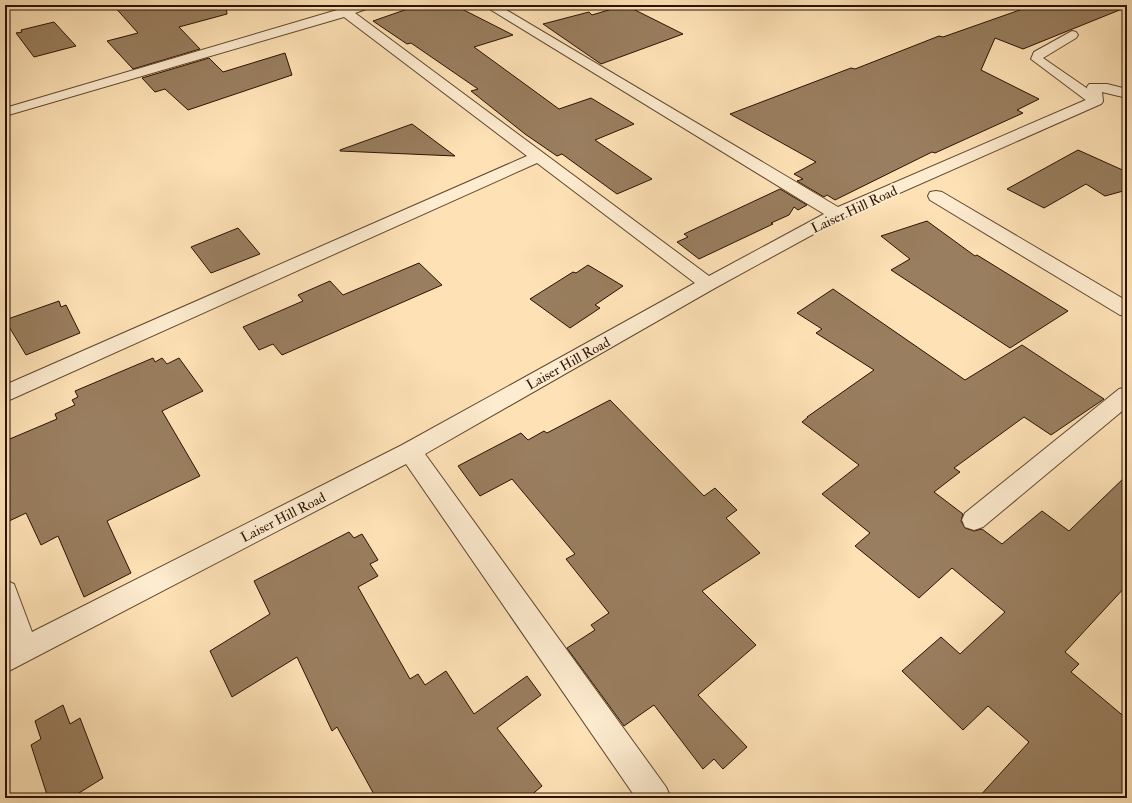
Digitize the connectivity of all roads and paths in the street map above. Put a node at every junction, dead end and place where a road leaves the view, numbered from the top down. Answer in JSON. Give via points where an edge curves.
{"nodes":[{"id":1,"x":365,"y":5,"type":"edge"},
{"id":2,"x":489,"y":5,"type":"edge"},
{"id":3,"x":346,"y":12,"type":"junction"},
{"id":4,"x":1072,"y":35,"type":"dead end"},
{"id":5,"x":1127,"y":94,"type":"edge"},
{"id":6,"x":1096,"y":101,"type":"junction"},
{"id":7,"x":5,"y":112,"type":"edge"},
{"id":8,"x":538,"y":157,"type":"junction"},
{"id":9,"x":936,"y":196,"type":"dead end"},
{"id":10,"x":838,"y":214,"type":"junction"},
{"id":11,"x":708,"y":284,"type":"junction"},
{"id":12,"x":1127,"y":310,"type":"edge"},
{"id":13,"x":5,"y":394,"type":"edge"},
{"id":14,"x":1127,"y":395,"type":"edge"},
{"id":15,"x":410,"y":451,"type":"junction"},
{"id":16,"x":974,"y":520,"type":"dead end"},
{"id":17,"x":5,"y":592,"type":"edge"},
{"id":18,"x":15,"y":655,"type":"edge"},
{"id":19,"x":655,"y":798,"type":"edge"}],
"edges":[{"from":1,"to":3,"type":"street"},
{"from":2,"to":10,"type":"street"},
{"from":3,"to":7,"type":"street"},
{"from":3,"to":8,"type":"street"},
{"from":4,"to":6,"type":"lane","via":[[1038,55],[1037,59]]},
{"from":5,"to":6,"type":"street","via":[[1094,87]]},
{"from":6,"to":10,"type":"street","name":"Laiser Hill Road"},
{"from":8,"to":11,"type":"street"},
{"from":8,"to":13,"type":"street"},
{"from":9,"to":12,"type":"street"},
{"from":10,"to":11,"type":"street","name":"Laiser Hill Road"},
{"from":11,"to":15,"type":"street","name":"Laiser Hill Road"},
{"from":14,"to":16,"type":"street"},
{"from":15,"to":18,"type":"street","name":"Laiser Hill Road"},
{"from":15,"to":19,"type":"street"},
{"from":17,"to":18,"type":"street"}]}
